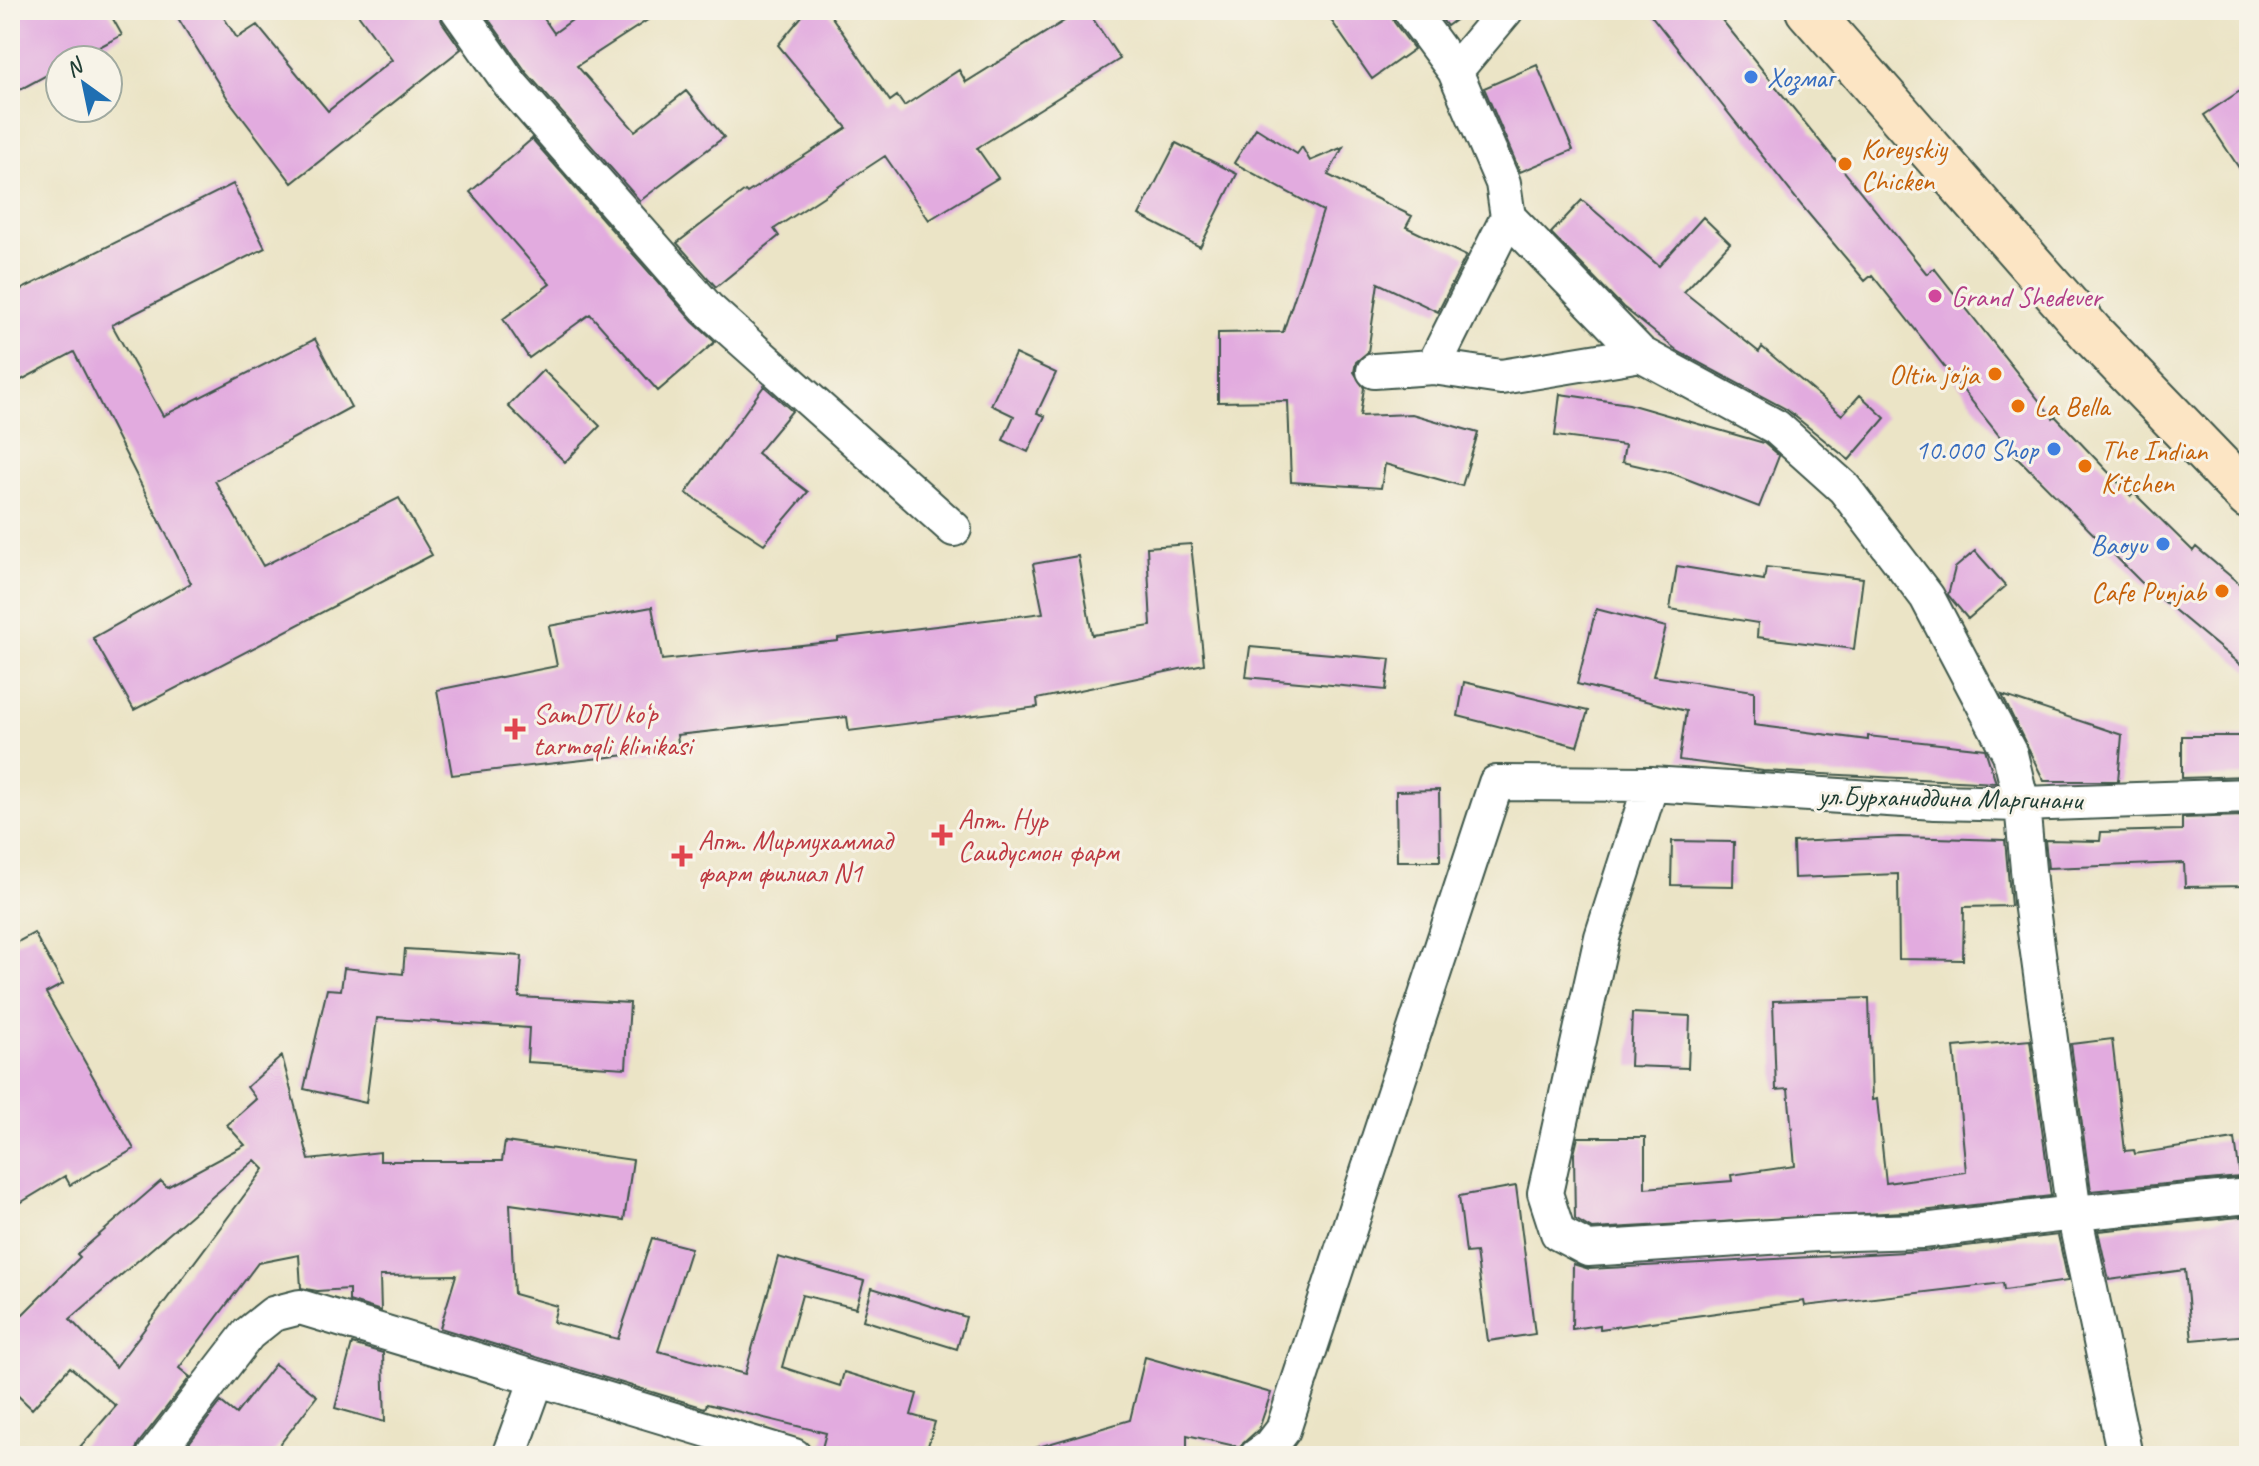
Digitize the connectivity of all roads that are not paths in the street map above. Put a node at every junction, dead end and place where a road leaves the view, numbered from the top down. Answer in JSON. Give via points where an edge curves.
{"nodes":[{"id":1,"x":458,"y":10,"type":"edge"},
{"id":2,"x":1410,"y":10,"type":"edge"},
{"id":3,"x":1506,"y":10,"type":"edge"},
{"id":4,"x":1808,"y":10,"type":"edge"},
{"id":5,"x":1455,"y":71,"type":"junction"},
{"id":6,"x":1508,"y":217,"type":"junction"},
{"id":7,"x":1641,"y":354,"type":"junction"},
{"id":8,"x":1433,"y":367,"type":"junction"},
{"id":9,"x":1374,"y":371,"type":"dead end"},
{"id":10,"x":2249,"y":497,"type":"edge"},
{"id":11,"x":954,"y":529,"type":"dead end"},
{"id":12,"x":1651,"y":784,"type":"junction"},
{"id":13,"x":2249,"y":796,"type":"edge"},
{"id":14,"x":2022,"y":804,"type":"junction"},
{"id":15,"x":2249,"y":1196,"type":"edge"},
{"id":16,"x":2074,"y":1213,"type":"junction"},
{"id":17,"x":537,"y":1379,"type":"junction"},
{"id":18,"x":154,"y":1456,"type":"edge"},
{"id":19,"x":509,"y":1456,"type":"edge"},
{"id":20,"x":790,"y":1456,"type":"edge"},
{"id":21,"x":1257,"y":1456,"type":"edge"},
{"id":22,"x":2125,"y":1456,"type":"edge"}],
"edges":[{"from":1,"to":11,"type":"street","via":[[511,85],[708,309]]},
{"from":2,"to":5,"type":"street"},
{"from":3,"to":5,"type":"street"},
{"from":4,"to":10,"type":"main road","via":[[2092,334]]},
{"from":5,"to":6,"type":"street","via":[[1503,183]]},
{"from":6,"to":7,"type":"street"},
{"from":6,"to":8,"type":"street"},
{"from":7,"to":8,"type":"street","via":[[1501,377]]},
{"from":7,"to":14,"type":"street","via":[[1776,427],[1844,488],[1927,597],[2010,754]]},
{"from":8,"to":9,"type":"street"},
{"from":12,"to":14,"type":"street","name":"ул.Бурханиддина Маргинани"},
{"from":12,"to":16,"type":"street","via":[[1602,937],[1545,1193],[1558,1233],[1588,1249],[1923,1231]]},
{"from":12,"to":21,"type":"street","name":"ул.Бурханиддина Маргинани","via":[[1496,783],[1283,1430]]},
{"from":13,"to":14,"type":"street","name":"ул.Бурханиддина Маргинани"},
{"from":14,"to":16,"type":"street"},
{"from":15,"to":16,"type":"street"},
{"from":16,"to":22,"type":"street"},
{"from":17,"to":18,"type":"street","via":[[300,1307],[273,1314],[248,1334]]},
{"from":17,"to":19,"type":"street"},
{"from":17,"to":20,"type":"street"}]}
